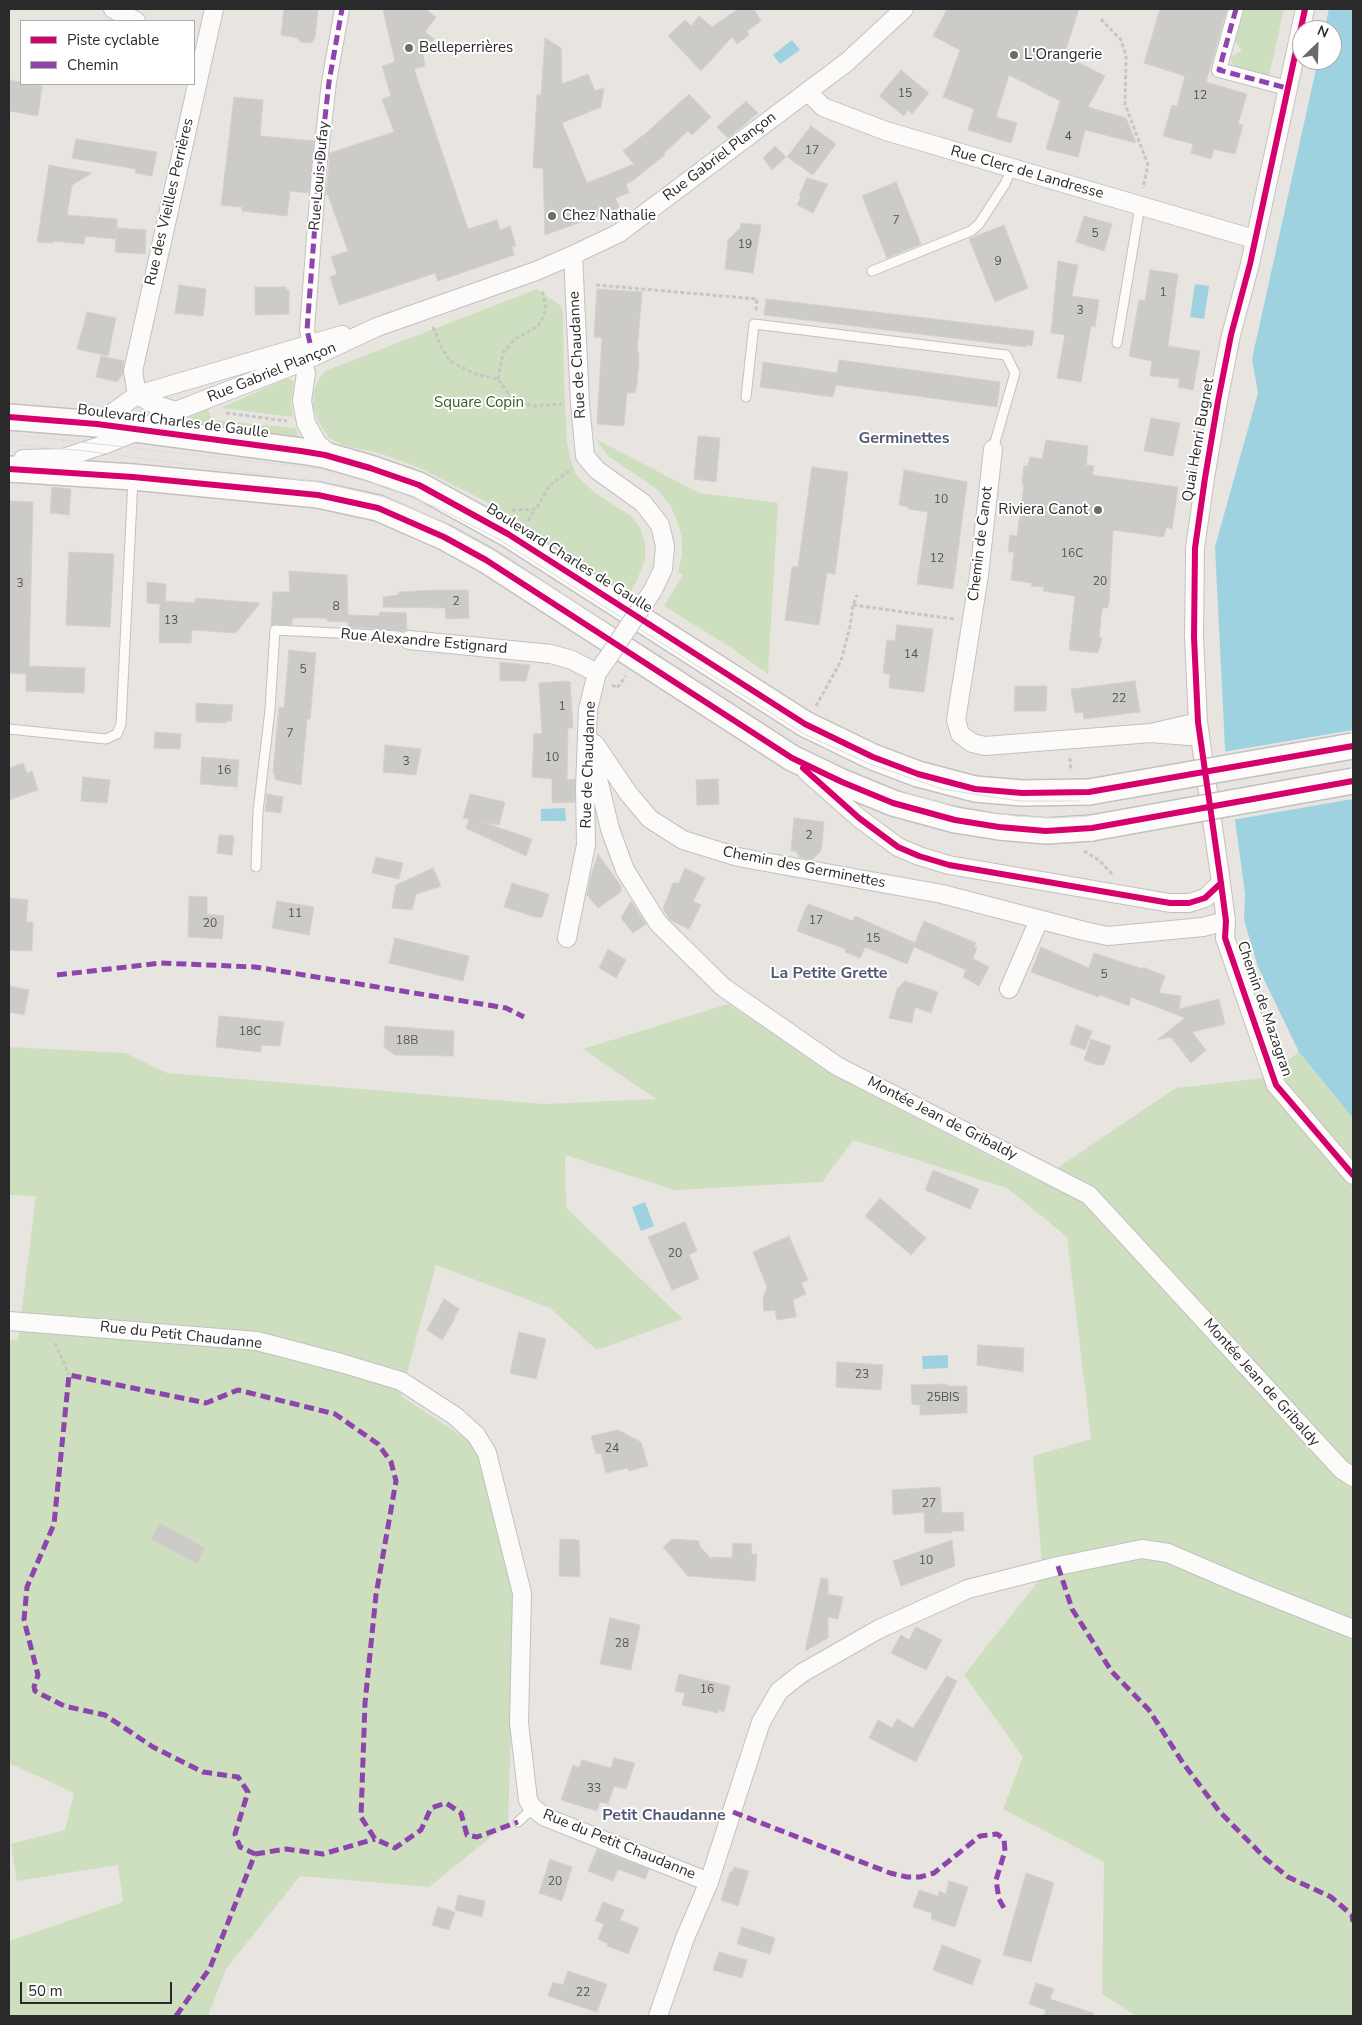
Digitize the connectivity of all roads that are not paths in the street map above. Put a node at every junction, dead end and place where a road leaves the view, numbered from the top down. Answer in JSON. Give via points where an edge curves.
{"nodes":[{"id":1,"x":113,"y":9,"type":"edge"},
{"id":2,"x":214,"y":9,"type":"edge"},
{"id":3,"x":342,"y":9,"type":"edge"},
{"id":4,"x":904,"y":9,"type":"edge"},
{"id":5,"x":1236,"y":9,"type":"edge"},
{"id":6,"x":1305,"y":9,"type":"edge"},
{"id":7,"x":134,"y":20,"type":"edge"},
{"id":8,"x":198,"y":54,"type":"edge"},
{"id":9,"x":195,"y":69,"type":"edge"},
{"id":10,"x":192,"y":85,"type":"edge"},
{"id":11,"x":1286,"y":88,"type":"junction"},
{"id":12,"x":808,"y":92,"type":"junction"},
{"id":13,"x":1012,"y":168,"type":"junction"},
{"id":14,"x":1140,"y":206,"type":"junction"},
{"id":15,"x":1254,"y":239,"type":"junction"},
{"id":16,"x":573,"y":256,"type":"junction"},
{"id":17,"x":872,"y":271,"type":"dead end"},
{"id":18,"x":377,"y":327,"type":"junction"},
{"id":19,"x":1117,"y":343,"type":"dead end"},
{"id":20,"x":310,"y":344,"type":"junction"},
{"id":21,"x":276,"y":353,"type":"junction"},
{"id":22,"x":302,"y":362,"type":"junction"},
{"id":23,"x":137,"y":395,"type":"junction"},
{"id":24,"x":746,"y":397,"type":"dead end"},
{"id":25,"x":176,"y":411,"type":"junction"},
{"id":26,"x":9,"y":417,"type":"edge"},
{"id":27,"x":97,"y":424,"type":"junction"},
{"id":28,"x":141,"y":430,"type":"junction"},
{"id":29,"x":993,"y":449,"type":"joint"},
{"id":30,"x":336,"y":459,"type":"junction"},
{"id":31,"x":9,"y":460,"type":"edge"},
{"id":32,"x":9,"y":469,"type":"edge"},
{"id":33,"x":133,"y":477,"type":"junction"},
{"id":34,"x":409,"y":640,"type":"joint"},
{"id":35,"x":602,"y":666,"type":"junction"},
{"id":36,"x":9,"y":729,"type":"edge"},
{"id":37,"x":1199,"y":729,"type":"junction"},
{"id":38,"x":587,"y":733,"type":"junction"},
{"id":39,"x":1353,"y":746,"type":"edge"},
{"id":40,"x":792,"y":758,"type":"junction"},
{"id":41,"x":1353,"y":781,"type":"edge"},
{"id":42,"x":256,"y":867,"type":"dead end"},
{"id":43,"x":1222,"y":883,"type":"junction"},
{"id":44,"x":1039,"y":920,"type":"junction"},
{"id":45,"x":1226,"y":921,"type":"junction"},
{"id":46,"x":568,"y":938,"type":"dead end"},
{"id":47,"x":1009,"y":989,"type":"dead end"},
{"id":48,"x":1353,"y":1175,"type":"edge"},
{"id":49,"x":9,"y":1320,"type":"edge"},
{"id":50,"x":1353,"y":1477,"type":"edge"},
{"id":51,"x":1353,"y":1629,"type":"edge"},
{"id":52,"x":533,"y":1808,"type":"junction"},
{"id":53,"x":518,"y":1822,"type":"dead end"},
{"id":54,"x":709,"y":1882,"type":"junction"},
{"id":55,"x":658,"y":2016,"type":"edge"}],
"edges":[{"from":1,"to":7,"type":"street"},
{"from":2,"to":8,"type":"street","name":"Rue des Vieilles Perrières"},
{"from":3,"to":20,"type":"street","name":"Rue Louis Dufay","via":[[329,82],[319,170],[307,330]]},
{"from":4,"to":12,"type":"street","name":"Rue Gabriel Plançon","via":[[847,62]]},
{"from":5,"to":11,"type":"street","via":[[1219,70]]},
{"from":6,"to":11,"type":"street","name":"Quai Henri Bugnet"},
{"from":8,"to":9,"type":"street","name":"Rue des Vieilles Perrières"},
{"from":10,"to":23,"type":"street","name":"Rue des Vieilles Perrières","via":[[134,364]]},
{"from":11,"to":15,"type":"street","name":"Quai Henri Bugnet"},
{"from":12,"to":13,"type":"street","name":"Rue Clerc de Landresse","via":[[823,106],[886,131]]},
{"from":12,"to":16,"type":"street","name":"Rue Gabriel Plançon","via":[[618,233]]},
{"from":13,"to":14,"type":"street","name":"Rue Clerc de Landresse"},
{"from":13,"to":17,"type":"lane","via":[[1005,184],[971,232]]},
{"from":14,"to":15,"type":"street","name":"Rue Clerc de Landresse"},
{"from":14,"to":19,"type":"lane"},
{"from":15,"to":37,"type":"street","name":"Quai Henri Bugnet","via":[[1218,401],[1195,548],[1194,637]]},
{"from":16,"to":18,"type":"street","name":"Rue Gabriel Plançon"},
{"from":16,"to":35,"type":"street","name":"Rue de Chaudanne","bridge":true,"via":[[580,404],[586,456],[597,470],[643,503],[660,525],[665,546],[663,569],[653,590]]},
{"from":18,"to":20,"type":"street","name":"Rue Gabriel Plançon"},
{"from":18,"to":22,"type":"street","name":"Rue Gabriel Plançon"},
{"from":20,"to":21,"type":"street","name":"Rue Gabriel Plançon"},
{"from":21,"to":22,"type":"street"},
{"from":21,"to":23,"type":"street","name":"Rue Gabriel Plançon"},
{"from":22,"to":25,"type":"street","name":"Rue Gabriel Plançon"},
{"from":22,"to":30,"type":"street","via":[[306,373],[302,401],[306,423],[317,443]]},
{"from":23,"to":25,"type":"street"},
{"from":23,"to":27,"type":"street","name":"Rue Gabriel Plançon"},
{"from":24,"to":29,"type":"lane","name":"Chemin de Canot","via":[[754,324],[1006,355],[1014,373]]},
{"from":25,"to":28,"type":"street","name":"Rue Gabriel Plançon"},
{"from":26,"to":27,"type":"main road","name":"Boulevard Charles de Gaulle"},
{"from":27,"to":28,"type":"main road","name":"Boulevard Charles de Gaulle"},
{"from":28,"to":30,"type":"main road","name":"Boulevard Charles de Gaulle","via":[[301,451]]},
{"from":28,"to":31,"type":"street","name":"Rue Gabriel Plançon","via":[[63,458]]},
{"from":29,"to":37,"type":"street","name":"Chemin de Canot","via":[[956,720],[960,734],[972,743],[985,746],[1151,733],[1188,736]]},
{"from":30,"to":39,"type":"main road","name":"Boulevard Charles de Gaulle","bridge":true,"via":[[419,485],[458,505],[805,724],[873,757],[918,774],[975,788],[1022,793],[1089,792]]},
{"from":32,"to":33,"type":"main road"},
{"from":33,"to":36,"type":"lane","via":[[121,724],[117,734],[106,739]]},
{"from":33,"to":40,"type":"main road","via":[[318,495],[378,508],[444,537],[486,560]]},
{"from":34,"to":35,"type":"street","name":"Rue Alexandre Estignard","via":[[551,654]]},
{"from":34,"to":42,"type":"lane","name":"Rue Alexandre Estignard","via":[[398,636],[274,630]]},
{"from":35,"to":38,"type":"street","name":"Rue de Chaudanne","via":[[588,708]]},
{"from":37,"to":43,"type":"street","name":"Quai Henri Bugnet"},
{"from":38,"to":44,"type":"street","name":"Chemin des Germinettes","via":[[650,819],[683,840],[738,858],[942,894]]},
{"from":38,"to":46,"type":"street","name":"Rue de Chaudanne","via":[[586,846]]},
{"from":38,"to":50,"type":"street","name":"Montée Jean de Gribaldy","via":[[610,829],[625,870],[658,923],[722,987],[837,1066],[1089,1195],[1341,1469]]},
{"from":40,"to":41,"type":"main road","bridge":true,"via":[[893,803],[955,820],[1087,838]]},
{"from":40,"to":43,"type":"street","via":[[859,818],[898,847],[949,865],[1170,904],[1205,898]]},
{"from":43,"to":45,"type":"street","name":"Chemin de Mazagran"},
{"from":44,"to":45,"type":"street","name":"Chemin des Germinettes","via":[[1108,936],[1203,927]]},
{"from":44,"to":47,"type":"street"},
{"from":45,"to":48,"type":"street","name":"Chemin de Mazagran","via":[[1225,938],[1276,1085]]},
{"from":49,"to":52,"type":"street","name":"Rue du Petit Chaudanne","via":[[257,1341],[401,1381],[455,1416],[476,1434],[487,1453],[522,1593],[519,1723],[528,1800]]},
{"from":51,"to":54,"type":"street","via":[[1168,1553],[1142,1549],[968,1588],[879,1629],[802,1673],[779,1691],[761,1722]]},
{"from":52,"to":53,"type":"lane"},
{"from":52,"to":54,"type":"street","name":"Rue du Petit Chaudanne","via":[[546,1817]]},
{"from":54,"to":55,"type":"street","via":[[685,1938]]}]}
